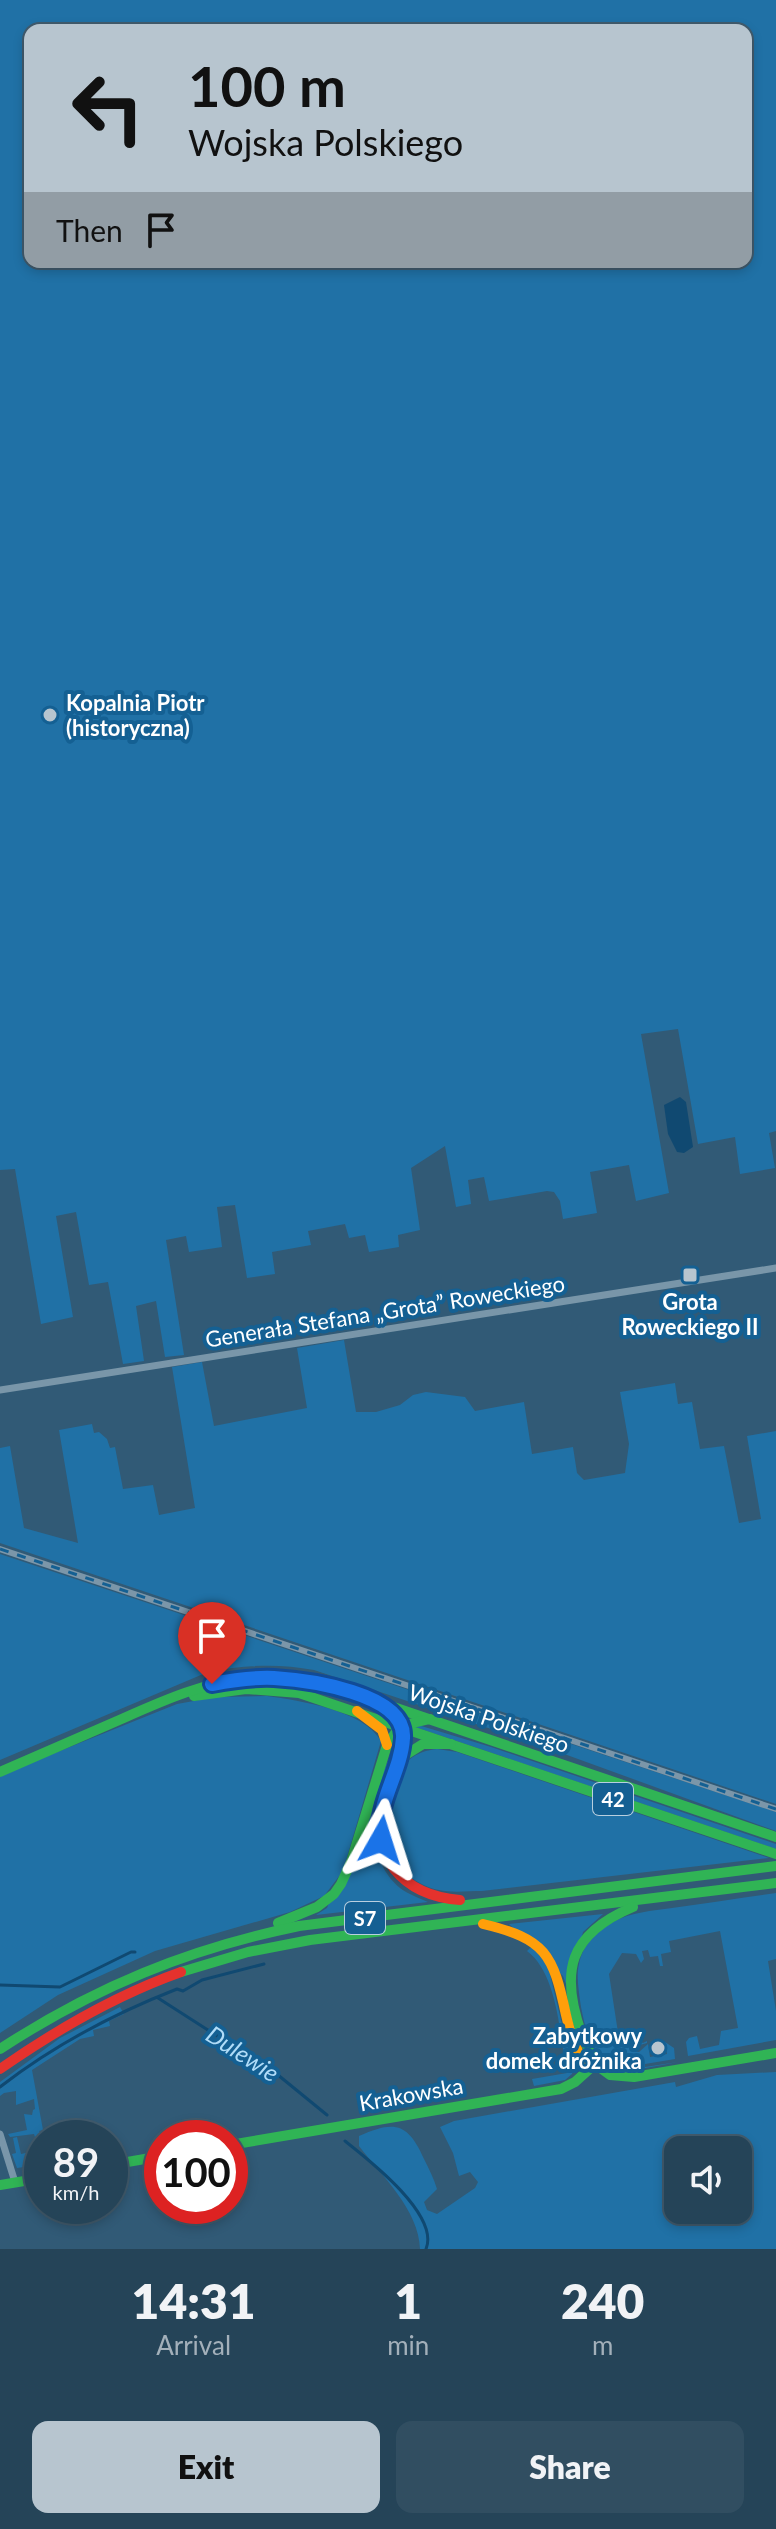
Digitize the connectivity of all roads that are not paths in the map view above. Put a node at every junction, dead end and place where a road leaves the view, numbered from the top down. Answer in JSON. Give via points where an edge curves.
{"nodes":[{"id":1,"x":776,"y":1268,"type":"edge"},
{"id":2,"x":0,"y":1390,"type":"edge"},
{"id":3,"x":379,"y":1702,"type":"junction"},
{"id":4,"x":357,"y":1711,"type":"junction"},
{"id":5,"x":140,"y":1712,"type":"junction"},
{"id":6,"x":430,"y":1719,"type":"junction"},
{"id":7,"x":400,"y":1726,"type":"junction"},
{"id":8,"x":451,"y":1744,"type":"junction"},
{"id":9,"x":387,"y":1745,"type":"junction"},
{"id":10,"x":399,"y":1759,"type":"junction"},
{"id":11,"x":0,"y":1772,"type":"edge"},
{"id":12,"x":776,"y":1837,"type":"edge"},
{"id":13,"x":776,"y":1854,"type":"edge"},
{"id":14,"x":776,"y":1866,"type":"edge"},
{"id":15,"x":776,"y":1883,"type":"edge"},
{"id":16,"x":662,"y":1897,"type":"junction"},
{"id":17,"x":493,"y":1902,"type":"junction"},
{"id":18,"x":469,"y":1921,"type":"junction"},
{"id":19,"x":237,"y":1939,"type":"junction"},
{"id":20,"x":0,"y":2049,"type":"edge"},
{"id":21,"x":776,"y":2053,"type":"edge"},
{"id":22,"x":595,"y":2064,"type":"junction"},
{"id":23,"x":0,"y":2069,"type":"edge"},
{"id":24,"x":0,"y":2134,"type":"edge"},
{"id":25,"x":248,"y":2142,"type":"edge"},
{"id":26,"x":24,"y":2181,"type":"edge"},
{"id":27,"x":15,"y":2182,"type":"junction"},
{"id":28,"x":0,"y":2185,"type":"edge"}],
"edges":[{"from":1,"to":2,"type":"street","name":"Generała Stefana „Grota” Roweckiego"},
{"from":3,"to":5,"type":"main road","name":"Wojska Polskiego","number":"42","via":[[304,1681],[251,1678],[193,1689]]},
{"from":3,"to":6,"type":"main road","name":"Wojska Polskiego","number":"42"},
{"from":3,"to":7,"type":"main road","via":[[394,1713]]},
{"from":4,"to":5,"type":"main road","name":"Wojska Polskiego","number":"42","via":[[299,1693],[235,1688]]},
{"from":4,"to":7,"type":"main road","name":"Wojska Polskiego","number":"42"},
{"from":4,"to":9,"type":"main road","via":[[382,1730]]},
{"from":5,"to":11,"type":"main road","name":"Wojska Polskiego","number":"42"},
{"from":6,"to":7,"type":"main road"},
{"from":6,"to":12,"type":"main road","name":"Wojska Polskiego","number":"42"},
{"from":7,"to":8,"type":"main road","name":"Wojska Polskiego","number":"42"},
{"from":7,"to":9,"type":"main road"},
{"from":7,"to":10,"type":"main road","via":[[404,1736]]},
{"from":8,"to":10,"type":"main road","via":[[423,1744]]},
{"from":8,"to":13,"type":"main road","name":"Wojska Polskiego","number":"42"},
{"from":9,"to":19,"type":"main road","via":[[338,1889],[312,1910]]},
{"from":10,"to":17,"type":"main road","via":[[380,1825],[384,1854],[393,1868],[412,1886],[435,1897]]},
{"from":14,"to":17,"type":"main road","number":"S7"},
{"from":15,"to":16,"type":"main road","number":"S7"},
{"from":16,"to":18,"type":"main road","number":"S7"},
{"from":16,"to":22,"type":"main road","via":[[602,1920],[575,1955],[574,1995]]},
{"from":17,"to":19,"type":"main road","number":"S7"},
{"from":18,"to":22,"type":"main road","via":[[518,1931],[543,1949],[557,1972],[573,2043],[584,2061]]},
{"from":18,"to":23,"type":"main road","number":"S7","via":[[288,1944],[192,1968],[103,2005]]},
{"from":19,"to":20,"type":"main road","number":"S7","via":[[113,1982]]},
{"from":21,"to":22,"type":"main road","via":[[634,2077],[610,2075]]},
{"from":22,"to":25,"type":"main road","name":"Krakowska","via":[[561,2089]]},
{"from":24,"to":27,"type":"street"},
{"from":26,"to":27,"type":"main road"},
{"from":27,"to":28,"type":"main road"}]}
